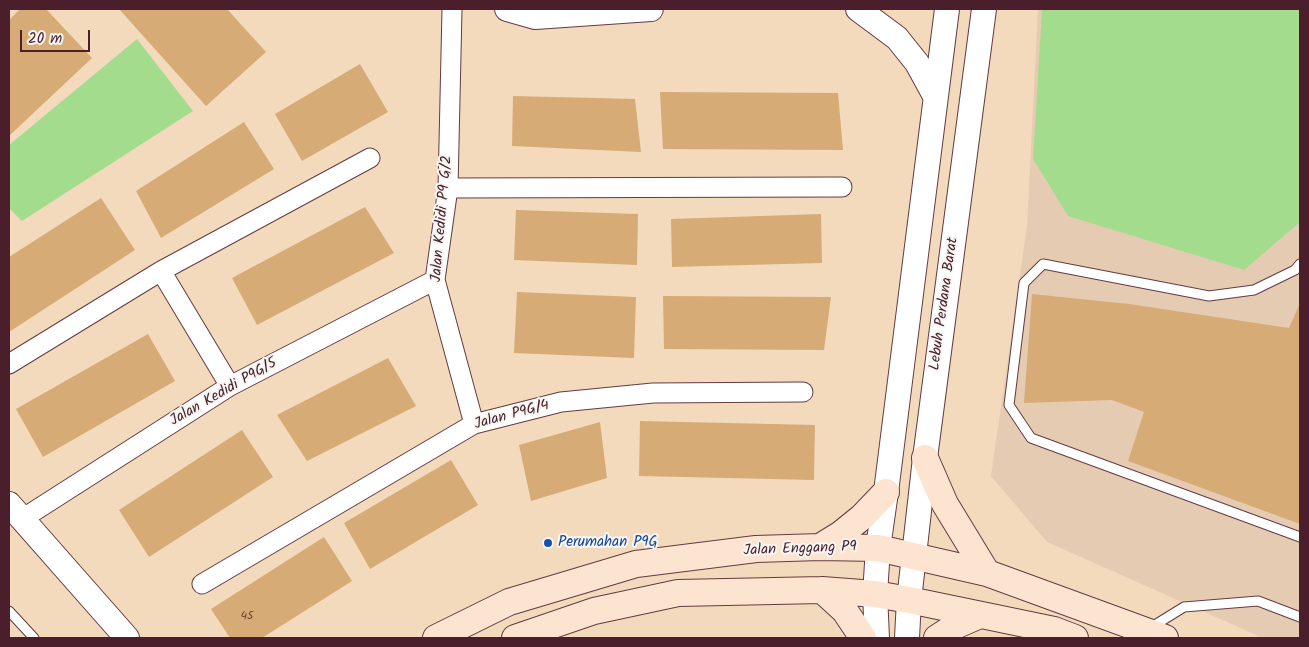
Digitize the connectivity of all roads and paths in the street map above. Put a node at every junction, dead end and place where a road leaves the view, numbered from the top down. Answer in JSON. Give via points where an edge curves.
{"nodes":[{"id":1,"x":452,"y":9,"type":"edge"},
{"id":2,"x":507,"y":9,"type":"edge"},
{"id":3,"x":651,"y":9,"type":"edge"},
{"id":4,"x":858,"y":9,"type":"edge"},
{"id":5,"x":946,"y":9,"type":"edge"},
{"id":6,"x":984,"y":9,"type":"edge"},
{"id":7,"x":935,"y":96,"type":"junction"},
{"id":8,"x":370,"y":158,"type":"dead end"},
{"id":9,"x":842,"y":187,"type":"dead end"},
{"id":10,"x":448,"y":188,"type":"junction"},
{"id":11,"x":1300,"y":264,"type":"edge"},
{"id":12,"x":162,"y":271,"type":"junction"},
{"id":13,"x":435,"y":280,"type":"junction"},
{"id":14,"x":9,"y":364,"type":"edge"},
{"id":15,"x":230,"y":386,"type":"junction"},
{"id":16,"x":803,"y":392,"type":"dead end"},
{"id":17,"x":474,"y":424,"type":"junction"},
{"id":18,"x":925,"y":458,"type":"junction"},
{"id":19,"x":886,"y":492,"type":"junction"},
{"id":20,"x":15,"y":511,"type":"edge"},
{"id":21,"x":1300,"y":537,"type":"edge"},
{"id":22,"x":820,"y":547,"type":"junction"},
{"id":23,"x":878,"y":548,"type":"junction"},
{"id":24,"x":914,"y":555,"type":"junction"},
{"id":25,"x":987,"y":573,"type":"junction"},
{"id":26,"x":202,"y":584,"type":"dead end"},
{"id":27,"x":822,"y":590,"type":"junction"},
{"id":28,"x":875,"y":594,"type":"junction"},
{"id":29,"x":909,"y":600,"type":"junction"},
{"id":30,"x":9,"y":611,"type":"edge"},
{"id":31,"x":980,"y":615,"type":"junction"},
{"id":32,"x":1300,"y":616,"type":"edge"},
{"id":33,"x":1155,"y":634,"type":"edge"},
{"id":34,"x":34,"y":638,"type":"edge"},
{"id":35,"x":127,"y":638,"type":"edge"},
{"id":36,"x":436,"y":638,"type":"edge"},
{"id":37,"x":515,"y":638,"type":"edge"},
{"id":38,"x":863,"y":638,"type":"edge"},
{"id":39,"x":877,"y":638,"type":"edge"},
{"id":40,"x":908,"y":638,"type":"edge"},
{"id":41,"x":937,"y":638,"type":"edge"},
{"id":42,"x":1075,"y":638,"type":"edge"}],
"edges":[{"from":1,"to":10,"type":"street","name":"Jalan Kedidi P9 G/2"},
{"from":2,"to":3,"type":"street","via":[[535,17]]},
{"from":4,"to":7,"type":"street","via":[[897,38],[917,63]]},
{"from":5,"to":7,"type":"street"},
{"from":6,"to":18,"type":"street","name":"Lebuh Perdana Barat"},
{"from":7,"to":19,"type":"street"},
{"from":8,"to":12,"type":"street"},
{"from":9,"to":10,"type":"street"},
{"from":10,"to":13,"type":"street","name":"Jalan Kedidi P9 G/2"},
{"from":11,"to":21,"type":"lane","via":[[1254,290],[1209,296],[1043,264],[1024,283],[1009,405],[1031,438]]},
{"from":12,"to":14,"type":"street"},
{"from":12,"to":15,"type":"street"},
{"from":13,"to":15,"type":"street","name":"Jalan Kedidi P9G/5"},
{"from":13,"to":17,"type":"street","name":"Jalan Kedidi P9 G/2"},
{"from":15,"to":20,"type":"street","name":"Jalan Kedidi P9G/5"},
{"from":16,"to":17,"type":"street","name":"Jalan P9G/4","via":[[644,394],[561,402]]},
{"from":17,"to":26,"type":"street","name":"Jalan P9G/4"},
{"from":18,"to":24,"type":"street","name":"Lebuh Perdana Barat"},
{"from":18,"to":25,"type":"main road","via":[[945,504]]},
{"from":19,"to":22,"type":"main road","via":[[842,534]]},
{"from":19,"to":23,"type":"street"},
{"from":20,"to":35,"type":"street"},
{"from":22,"to":23,"type":"main road","name":"Jalan Enggang P9"},
{"from":22,"to":36,"type":"main road","name":"Jalan Enggang P9","via":[[756,549],[636,564],[509,602]]},
{"from":23,"to":24,"type":"main road","name":"Jalan Enggang P9"},
{"from":23,"to":28,"type":"street"},
{"from":24,"to":25,"type":"main road","name":"Jalan Enggang P9"},
{"from":24,"to":29,"type":"street","name":"Lebuh Perdana Barat"},
{"from":25,"to":33,"type":"main road","name":"Jalan Enggang P9"},
{"from":27,"to":28,"type":"main road"},
{"from":27,"to":37,"type":"main road","via":[[678,593],[594,611]]},
{"from":27,"to":38,"type":"main road","via":[[845,612]]},
{"from":28,"to":29,"type":"main road"},
{"from":28,"to":39,"type":"street"},
{"from":29,"to":31,"type":"main road"},
{"from":29,"to":40,"type":"street","name":"Lebuh Perdana Barat"},
{"from":30,"to":34,"type":"lane"},
{"from":31,"to":41,"type":"main road"},
{"from":31,"to":42,"type":"main road","via":[[1054,630]]},
{"from":32,"to":33,"type":"lane","via":[[1258,601],[1184,607]]}]}
